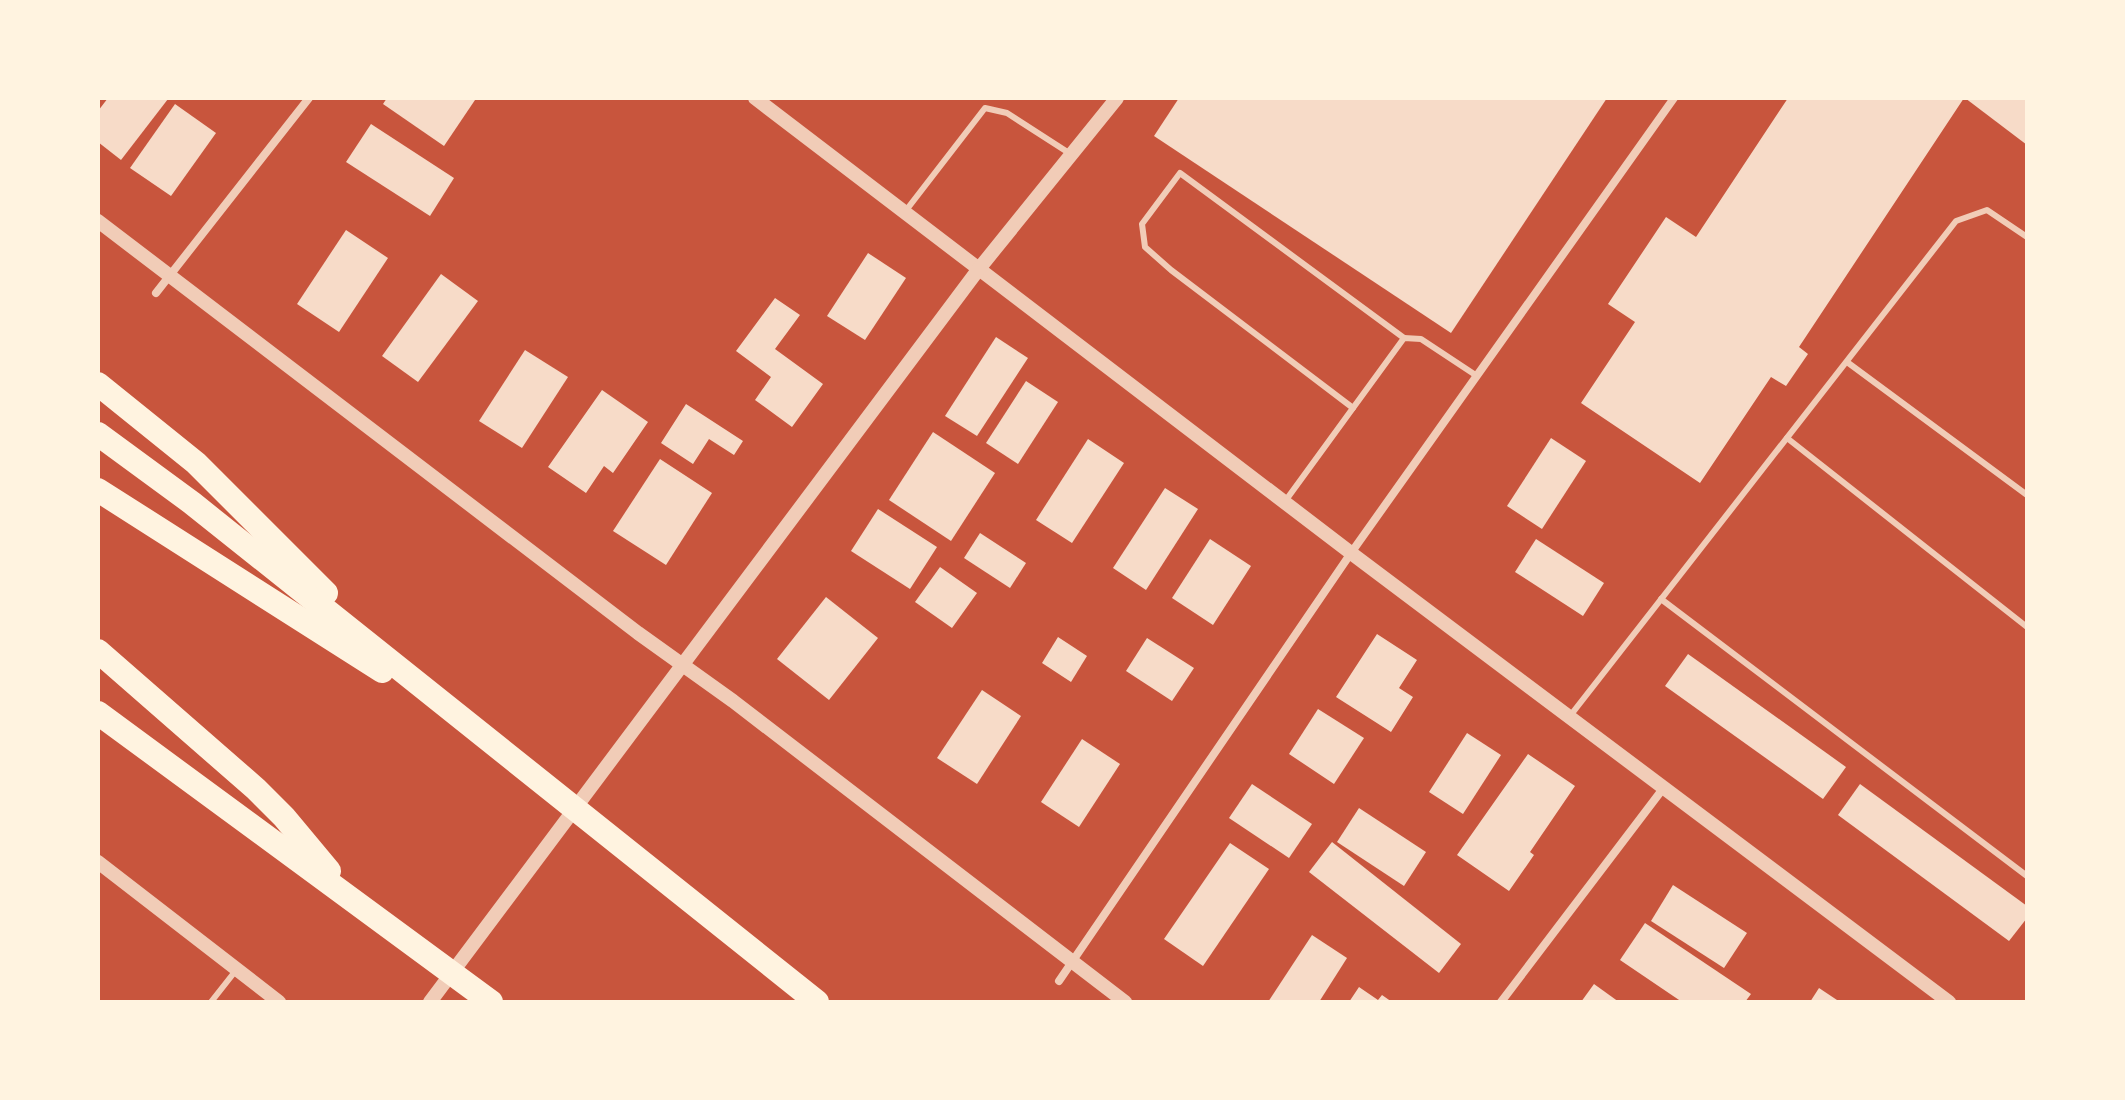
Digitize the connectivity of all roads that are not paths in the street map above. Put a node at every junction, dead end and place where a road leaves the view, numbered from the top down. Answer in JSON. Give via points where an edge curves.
{"nodes":[{"id":1,"x":309,"y":98,"type":"edge"},
{"id":2,"x":755,"y":98,"type":"edge"},
{"id":3,"x":1117,"y":98,"type":"edge"},
{"id":4,"x":1674,"y":98,"type":"edge"},
{"id":5,"x":1071,"y":154,"type":"junction"},
{"id":6,"x":904,"y":213,"type":"junction"},
{"id":7,"x":98,"y":221,"type":"edge"},
{"id":8,"x":2027,"y":237,"type":"edge"},
{"id":9,"x":978,"y":270,"type":"junction"},
{"id":10,"x":170,"y":277,"type":"junction"},
{"id":11,"x":156,"y":293,"type":"dead end"},
{"id":12,"x":1404,"y":338,"type":"junction"},
{"id":13,"x":1847,"y":362,"type":"junction"},
{"id":14,"x":1477,"y":376,"type":"junction"},
{"id":15,"x":98,"y":384,"type":"edge"},
{"id":16,"x":1353,"y":408,"type":"junction"},
{"id":17,"x":98,"y":434,"type":"edge"},
{"id":18,"x":1787,"y":438,"type":"junction"},
{"id":19,"x":98,"y":490,"type":"edge"},
{"id":20,"x":2027,"y":495,"type":"edge"},
{"id":21,"x":1285,"y":503,"type":"junction"},
{"id":22,"x":1351,"y":553,"type":"junction"},
{"id":23,"x":1661,"y":599,"type":"junction"},
{"id":24,"x":2027,"y":627,"type":"edge"},
{"id":25,"x":98,"y":651,"type":"edge"},
{"id":26,"x":681,"y":664,"type":"junction"},
{"id":27,"x":402,"y":670,"type":"junction"},
{"id":28,"x":98,"y":713,"type":"edge"},
{"id":29,"x":1570,"y":716,"type":"junction"},
{"id":30,"x":98,"y":724,"type":"edge"},
{"id":31,"x":479,"y":733,"type":"junction"},
{"id":32,"x":160,"y":760,"type":"junction"},
{"id":33,"x":1665,"y":786,"type":"junction"},
{"id":34,"x":98,"y":862,"type":"edge"},
{"id":35,"x":2027,"y":876,"type":"edge"},
{"id":36,"x":359,"y":907,"type":"junction"},
{"id":37,"x":1072,"y":962,"type":"junction"},
{"id":38,"x":237,"y":969,"type":"junction"},
{"id":39,"x":1059,"y":981,"type":"dead end"},
{"id":40,"x":211,"y":1002,"type":"edge"},
{"id":41,"x":279,"y":1002,"type":"edge"},
{"id":42,"x":430,"y":1002,"type":"edge"},
{"id":43,"x":491,"y":1002,"type":"edge"},
{"id":44,"x":817,"y":1002,"type":"edge"},
{"id":45,"x":1125,"y":1002,"type":"edge"},
{"id":46,"x":1501,"y":1002,"type":"edge"},
{"id":47,"x":1949,"y":1002,"type":"edge"}],
"edges":[{"from":1,"to":10,"type":"street"},
{"from":2,"to":6,"type":"street"},
{"from":3,"to":5,"type":"street"},
{"from":4,"to":14,"type":"street"},
{"from":5,"to":6,"type":"lane","via":[[1007,113],[985,108]]},
{"from":5,"to":9,"type":"street"},
{"from":6,"to":9,"type":"street"},
{"from":7,"to":10,"type":"street"},
{"from":8,"to":13,"type":"lane","via":[[1987,210],[1956,221]]},
{"from":9,"to":21,"type":"street"},
{"from":9,"to":26,"type":"street"},
{"from":10,"to":11,"type":"street"},
{"from":10,"to":26,"type":"street"},
{"from":12,"to":14,"type":"lane","via":[[1421,339]]},
{"from":12,"to":16,"type":"lane"},
{"from":12,"to":16,"type":"lane","via":[[1180,173],[1142,224],[1145,247],[1171,270]]},
{"from":13,"to":18,"type":"lane"},
{"from":13,"to":20,"type":"lane"},
{"from":14,"to":22,"type":"street"},
{"from":15,"to":27,"type":"highway","via":[[196,463]]},
{"from":16,"to":21,"type":"lane"},
{"from":17,"to":27,"type":"highway"},
{"from":18,"to":23,"type":"lane"},
{"from":18,"to":24,"type":"lane"},
{"from":19,"to":31,"type":"highway"},
{"from":21,"to":22,"type":"street"},
{"from":22,"to":29,"type":"street"},
{"from":22,"to":37,"type":"street"},
{"from":23,"to":29,"type":"lane"},
{"from":23,"to":35,"type":"lane"},
{"from":25,"to":36,"type":"highway","via":[[256,789]]},
{"from":26,"to":37,"type":"street"},
{"from":26,"to":42,"type":"street"},
{"from":27,"to":31,"type":"highway"},
{"from":28,"to":32,"type":"highway"},
{"from":29,"to":33,"type":"street"},
{"from":30,"to":32,"type":"highway"},
{"from":31,"to":44,"type":"highway"},
{"from":32,"to":36,"type":"highway"},
{"from":33,"to":46,"type":"street"},
{"from":33,"to":47,"type":"street"},
{"from":34,"to":38,"type":"street"},
{"from":36,"to":43,"type":"highway"},
{"from":37,"to":39,"type":"street"},
{"from":37,"to":45,"type":"street"},
{"from":38,"to":40,"type":"lane"},
{"from":38,"to":41,"type":"street"}]}
